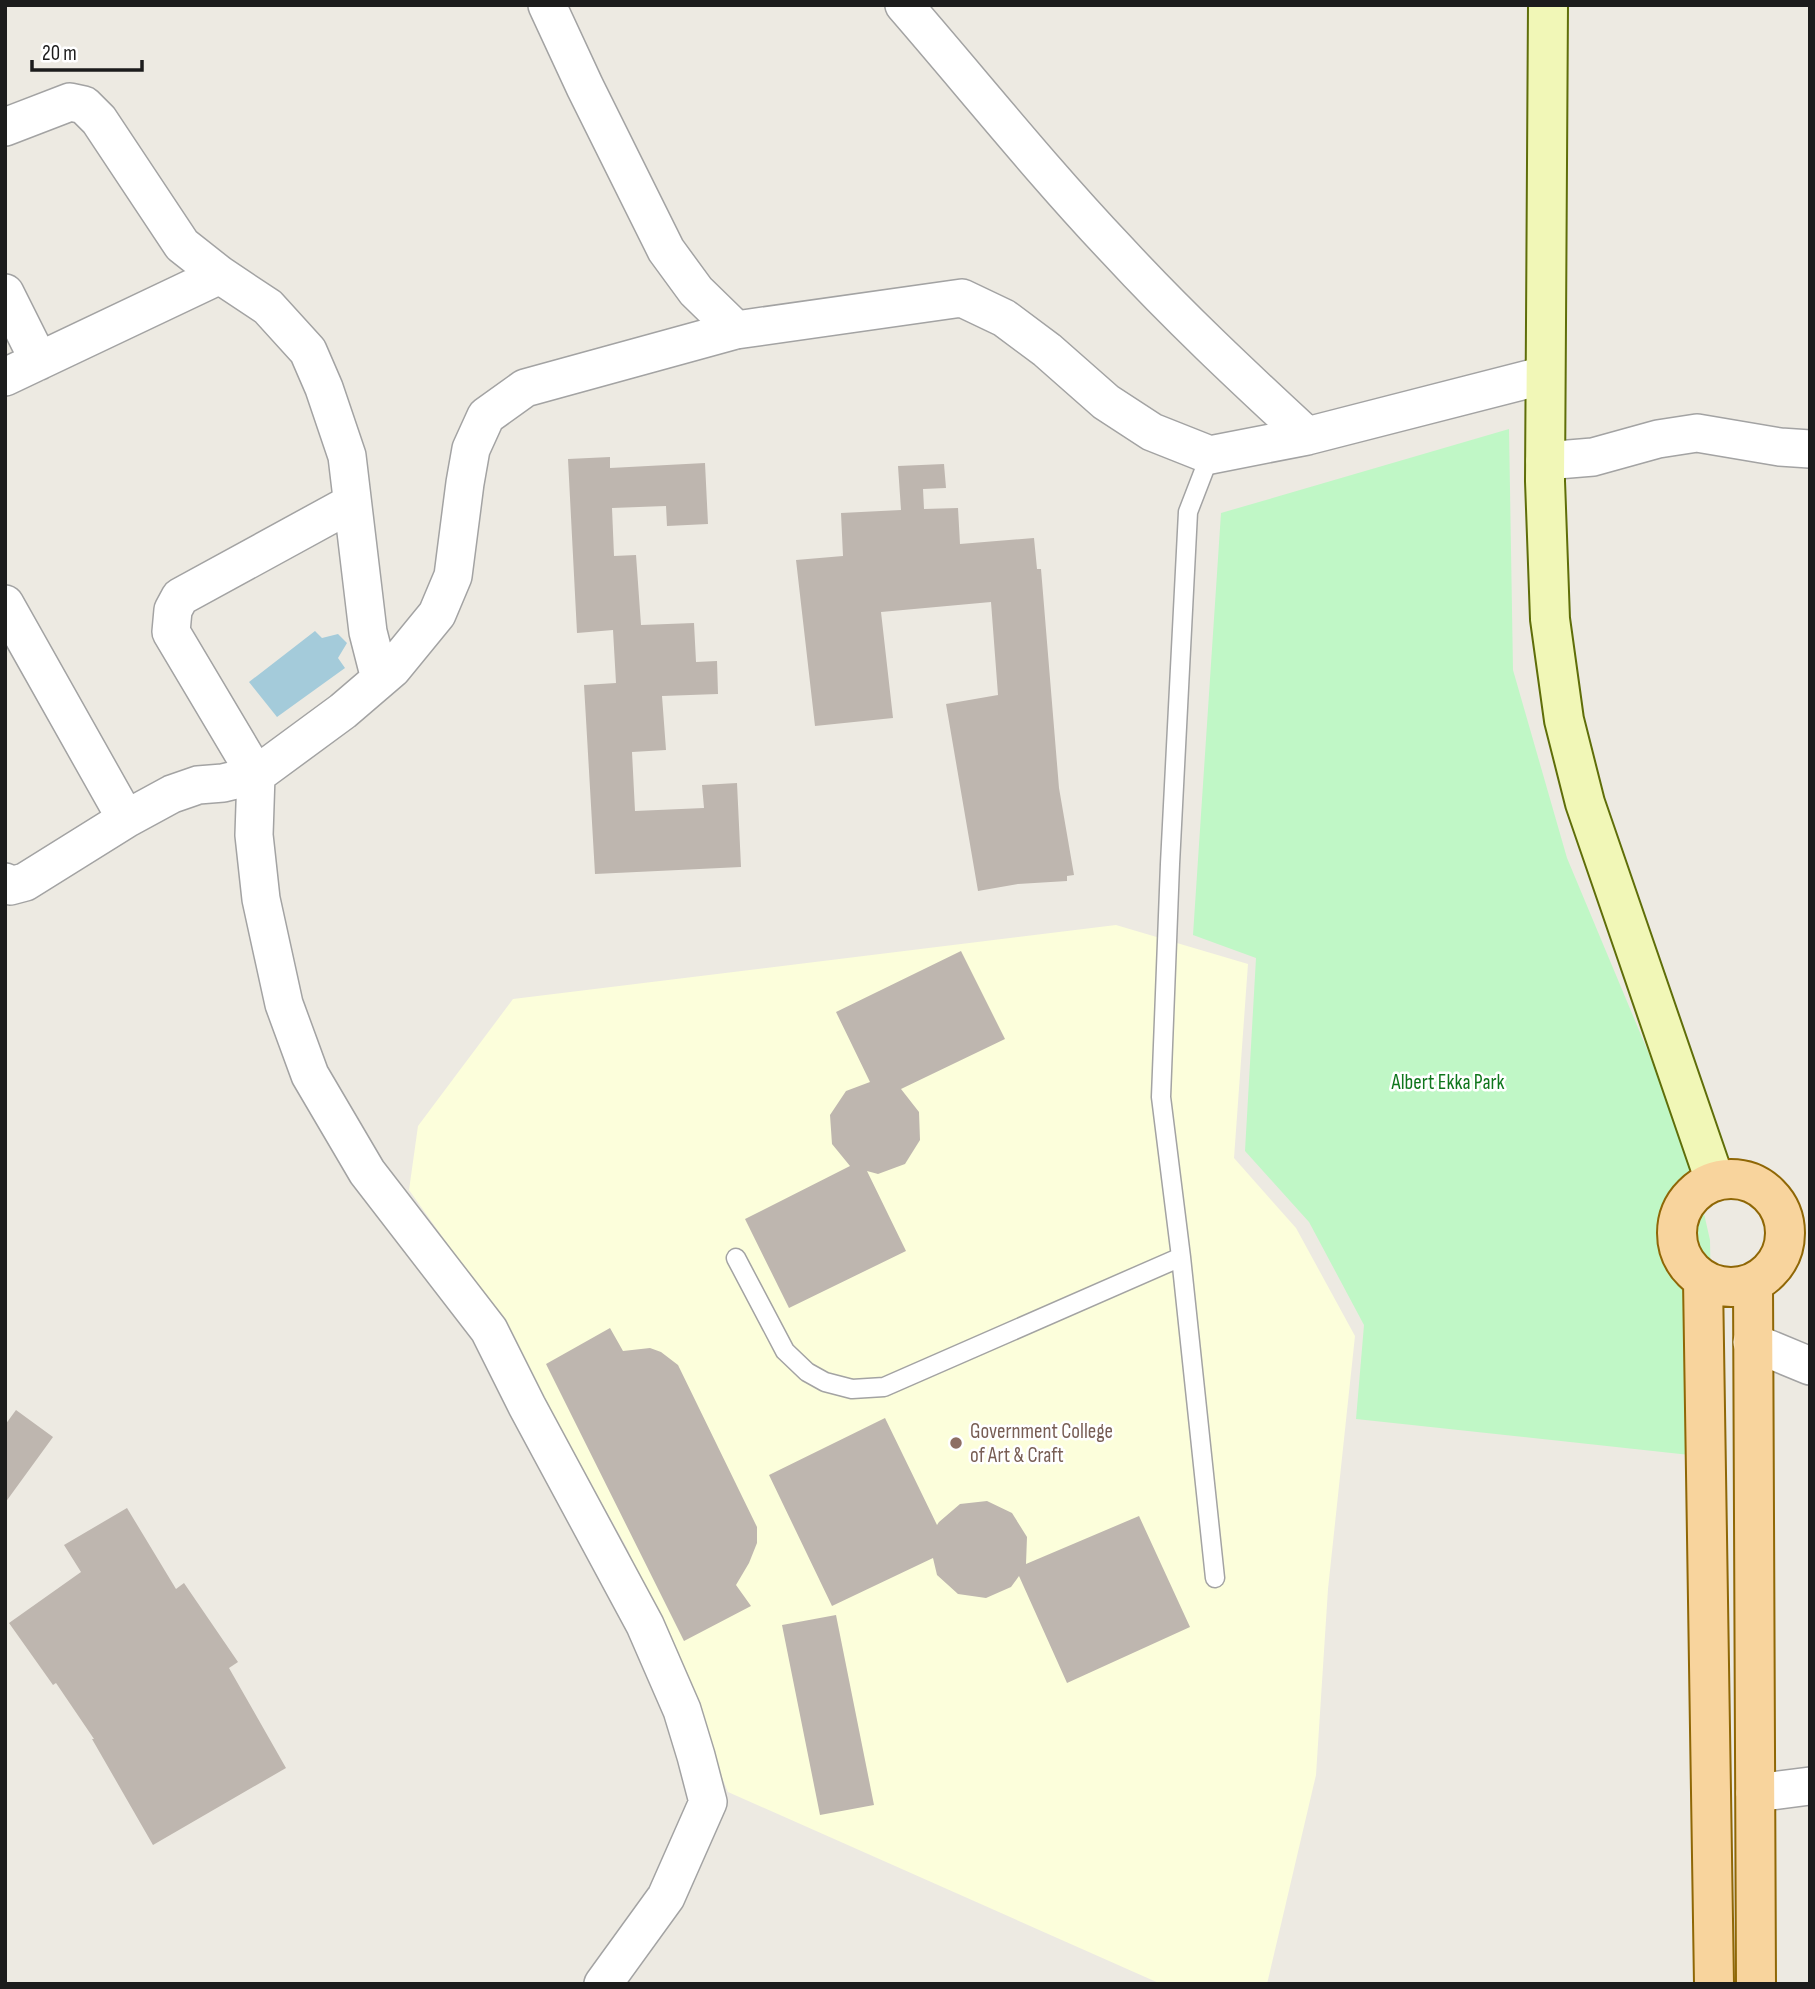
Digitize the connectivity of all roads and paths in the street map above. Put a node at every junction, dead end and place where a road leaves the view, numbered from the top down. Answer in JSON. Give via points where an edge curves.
{"nodes":[{"id":1,"x":547,"y":5,"type":"edge"},
{"id":2,"x":904,"y":5,"type":"edge"},
{"id":3,"x":1548,"y":5,"type":"edge"},
{"id":4,"x":5,"y":127,"type":"edge"},
{"id":5,"x":220,"y":275,"type":"junction"},
{"id":6,"x":5,"y":293,"type":"edge"},
{"id":7,"x":736,"y":330,"type":"junction"},
{"id":8,"x":38,"y":361,"type":"junction"},
{"id":9,"x":1545,"y":375,"type":"junction"},
{"id":10,"x":5,"y":377,"type":"edge"},
{"id":11,"x":1307,"y":436,"type":"junction"},
{"id":12,"x":1810,"y":449,"type":"edge"},
{"id":13,"x":1210,"y":455,"type":"junction"},
{"id":14,"x":1545,"y":461,"type":"junction"},
{"id":15,"x":352,"y":503,"type":"junction"},
{"id":16,"x":5,"y":604,"type":"edge"},
{"id":17,"x":380,"y":680,"type":"junction"},
{"id":18,"x":256,"y":775,"type":"junction"},
{"id":19,"x":126,"y":819,"type":"junction"},
{"id":20,"x":5,"y":882,"type":"edge"},
{"id":21,"x":1715,"y":1181,"type":"junction"},
{"id":22,"x":1795,"y":1209,"type":"edge"},
{"id":23,"x":1181,"y":1257,"type":"junction"},
{"id":24,"x":736,"y":1258,"type":"dead end"},
{"id":25,"x":1703,"y":1280,"type":"junction"},
{"id":26,"x":1753,"y":1284,"type":"junction"},
{"id":27,"x":1752,"y":1342,"type":"junction"},
{"id":28,"x":1810,"y":1367,"type":"edge"},
{"id":29,"x":1215,"y":1578,"type":"dead end"},
{"id":30,"x":1810,"y":1786,"type":"edge"},
{"id":31,"x":1755,"y":1793,"type":"junction"},
{"id":32,"x":603,"y":1984,"type":"edge"},
{"id":33,"x":1714,"y":1984,"type":"edge"},
{"id":34,"x":1756,"y":1984,"type":"edge"}],
"edges":[{"from":1,"to":7,"type":"street","via":[[666,250],[696,290]]},
{"from":2,"to":11,"type":"street","via":[[1116,250]]},
{"from":3,"to":9,"type":"street"},
{"from":4,"to":5,"type":"street","via":[[71,102],[84,105],[99,120],[182,245]]},
{"from":5,"to":8,"type":"street"},
{"from":5,"to":15,"type":"street","via":[[268,307],[309,351],[347,456]]},
{"from":6,"to":8,"type":"street"},
{"from":7,"to":13,"type":"street","via":[[962,298],[1004,318],[1106,402],[1152,432]]},
{"from":7,"to":17,"type":"street","via":[[525,388],[486,416],[471,449],[453,576],[437,614]]},
{"from":8,"to":10,"type":"street"},
{"from":9,"to":11,"type":"street"},
{"from":9,"to":14,"type":"street"},
{"from":11,"to":13,"type":"street"},
{"from":12,"to":14,"type":"street","via":[[1697,433],[1593,457]]},
{"from":13,"to":23,"type":"lane","via":[[1188,512],[1161,1097]]},
{"from":14,"to":21,"type":"street","via":[[1550,619],[1563,720],[1586,803]]},
{"from":15,"to":17,"type":"street","via":[[368,632]]},
{"from":15,"to":18,"type":"street","via":[[180,597],[173,610],[172,632]]},
{"from":16,"to":19,"type":"street"},
{"from":17,"to":18,"type":"street"},
{"from":18,"to":19,"type":"street","via":[[185,789]]},
{"from":18,"to":32,"type":"street","via":[[254,835],[261,899],[284,1004],[310,1075],[368,1172],[489,1330],[645,1625],[682,1710],[696,1756],[709,1802],[666,1897]]},
{"from":19,"to":20,"type":"street","via":[[25,882],[10,886]]},
{"from":21,"to":22,"type":"main road","via":[[1745,1181]]},
{"from":21,"to":25,"type":"main road","via":[[1686,1202],[1676,1236],[1690,1269]]},
{"from":22,"to":26,"type":"main road","via":[[1779,1261]]},
{"from":23,"to":24,"type":"lane","via":[[884,1387],[852,1389],[807,1373],[785,1351]]},
{"from":23,"to":29,"type":"lane"},
{"from":25,"to":26,"type":"main road","via":[[1719,1287]]},
{"from":25,"to":33,"type":"main road"},
{"from":26,"to":27,"type":"main road"},
{"from":27,"to":28,"type":"street"},
{"from":27,"to":31,"type":"main road"},
{"from":30,"to":31,"type":"street"},
{"from":31,"to":34,"type":"main road"}]}
